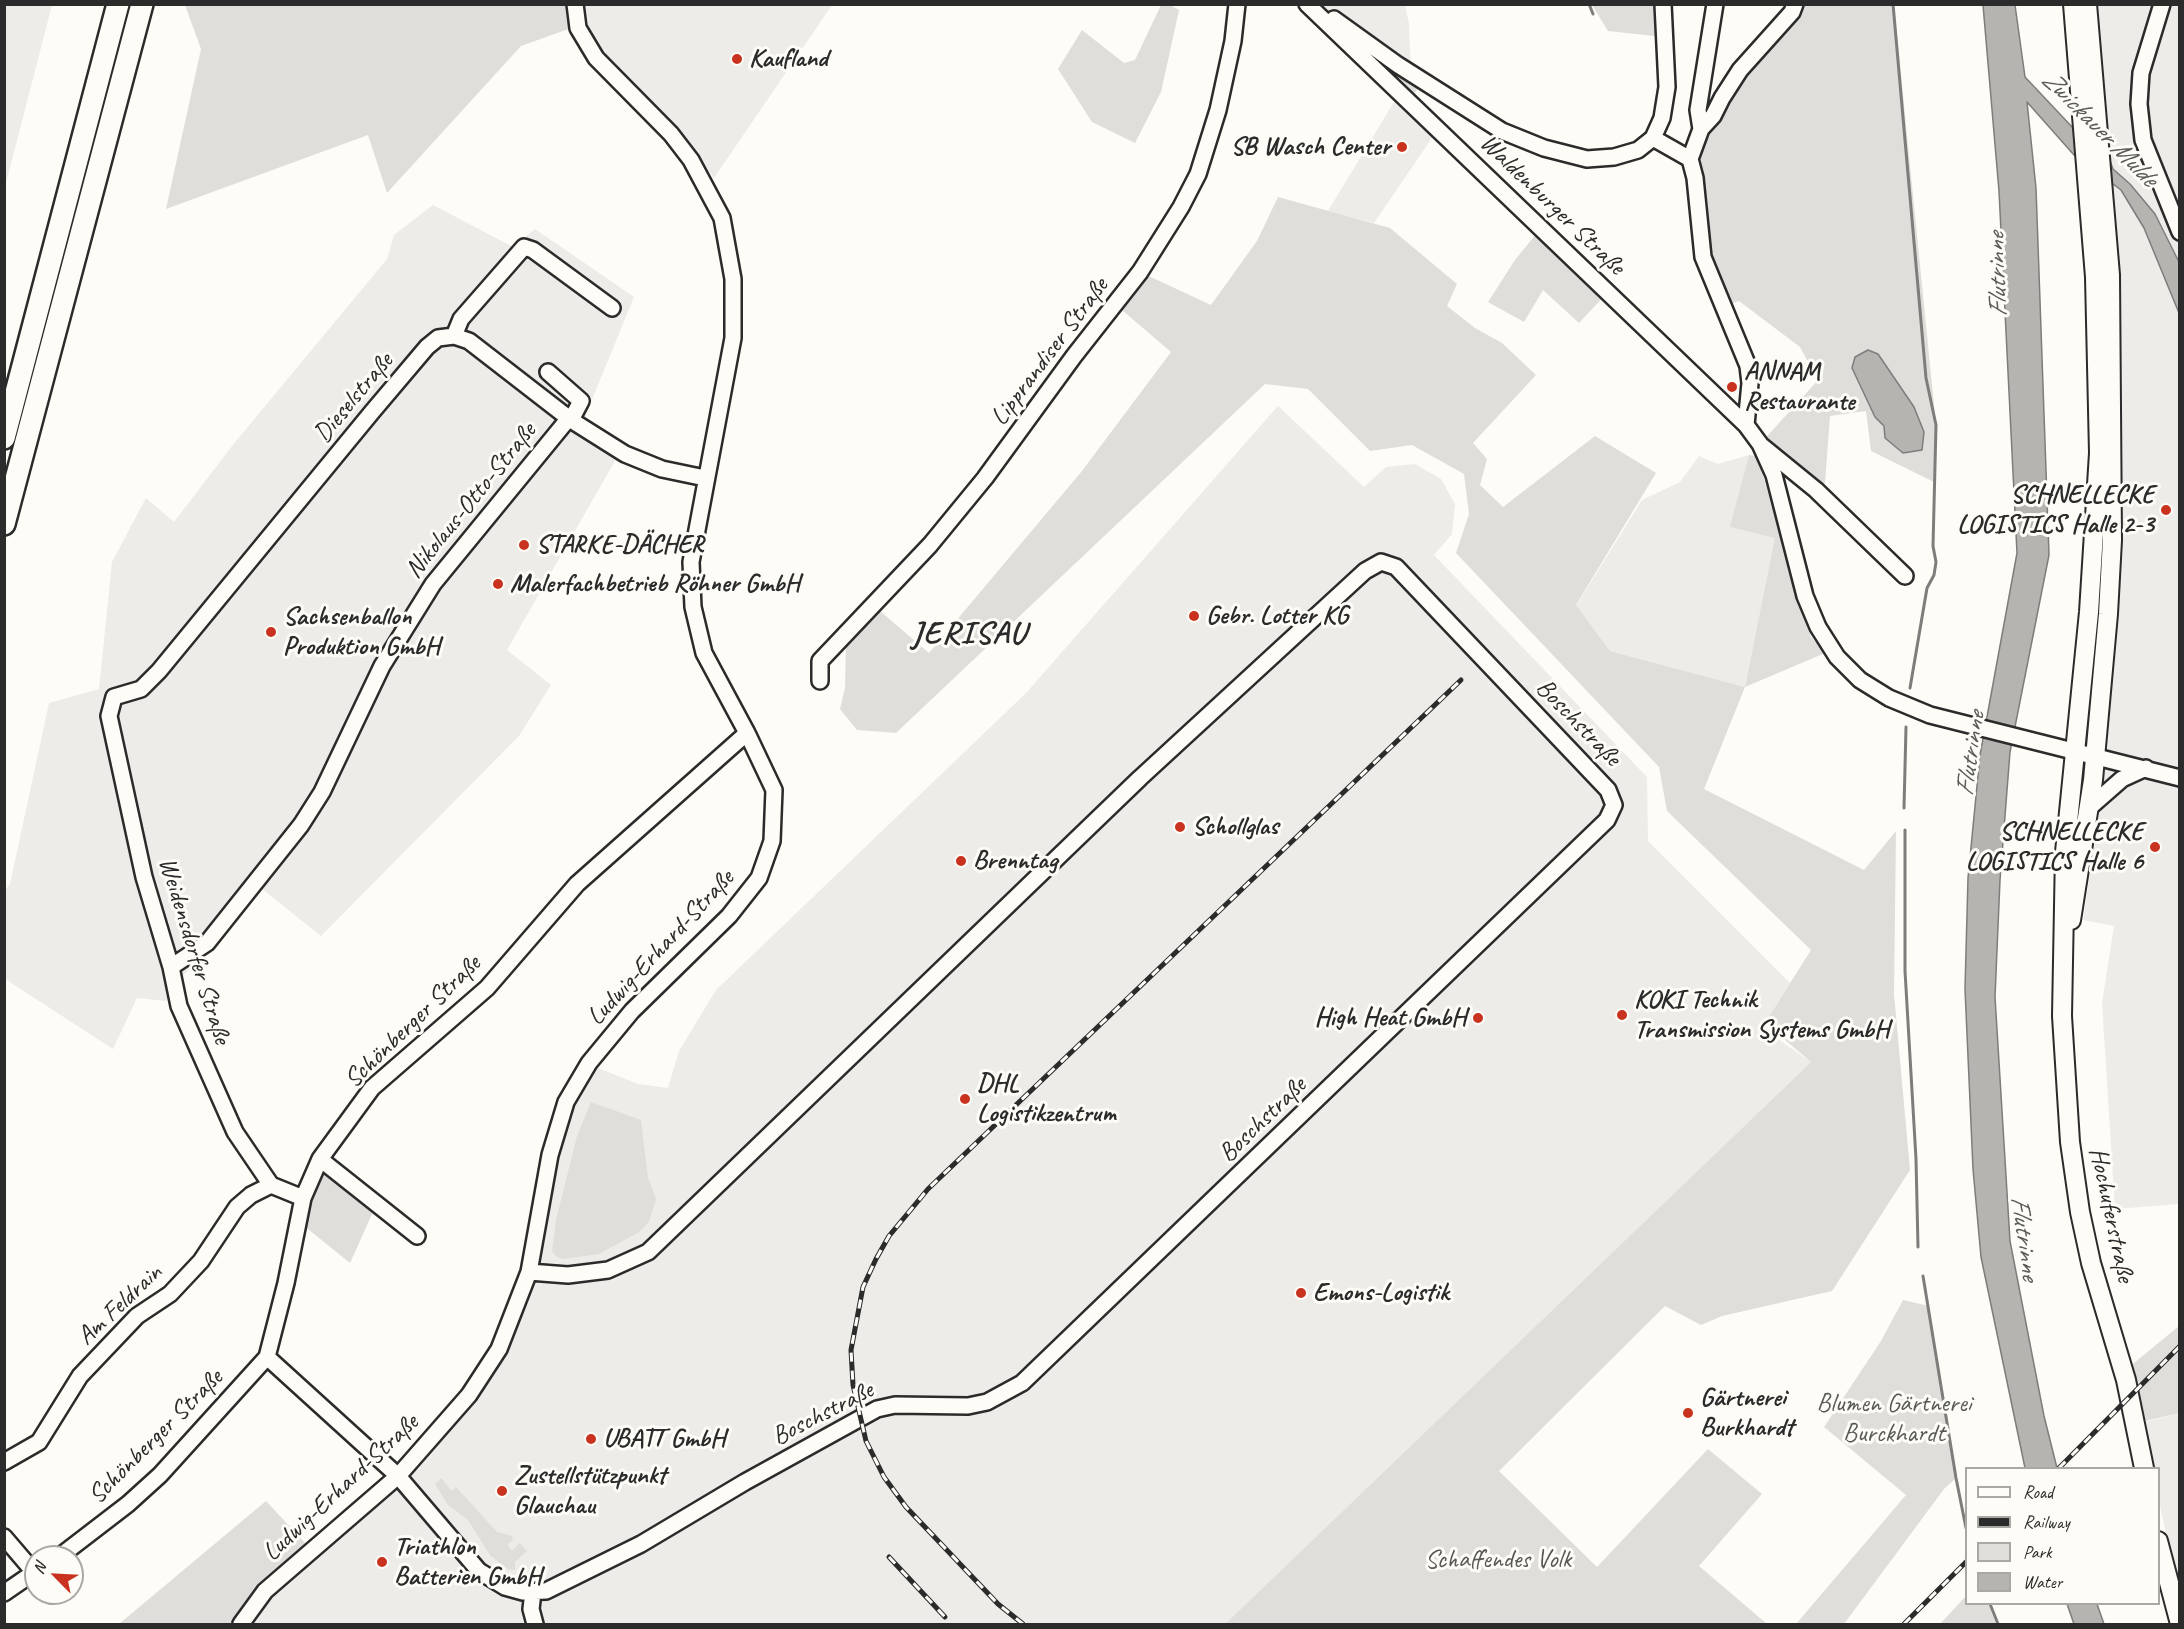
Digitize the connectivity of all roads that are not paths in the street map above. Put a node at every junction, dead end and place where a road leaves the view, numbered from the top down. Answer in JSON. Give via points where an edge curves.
{"nodes":[{"id":1,"x":118,"y":4,"type":"edge"},
{"id":2,"x":142,"y":4,"type":"edge"},
{"id":3,"x":575,"y":4,"type":"edge"},
{"id":4,"x":1238,"y":4,"type":"edge"},
{"id":5,"x":1663,"y":4,"type":"edge"},
{"id":6,"x":1715,"y":4,"type":"edge"},
{"id":7,"x":1795,"y":4,"type":"edge"},
{"id":8,"x":2073,"y":4,"type":"edge"},
{"id":9,"x":2087,"y":4,"type":"edge"},
{"id":10,"x":2162,"y":4,"type":"edge"},
{"id":11,"x":1309,"y":6,"type":"edge"},
{"id":12,"x":1701,"y":129,"type":"junction"},
{"id":13,"x":2091,"y":136,"type":"junction"},
{"id":14,"x":1653,"y":138,"type":"junction"},
{"id":15,"x":1690,"y":159,"type":"junction"},
{"id":16,"x":2180,"y":232,"type":"edge"},
{"id":17,"x":612,"y":308,"type":"dead end"},
{"id":18,"x":454,"y":336,"type":"junction"},
{"id":19,"x":548,"y":372,"type":"dead end"},
{"id":20,"x":570,"y":419,"type":"junction"},
{"id":21,"x":1746,"y":425,"type":"junction"},
{"id":22,"x":4,"y":438,"type":"edge"},
{"id":23,"x":1760,"y":444,"type":"junction"},
{"id":24,"x":705,"y":478,"type":"junction"},
{"id":25,"x":4,"y":524,"type":"edge"},
{"id":26,"x":1905,"y":576,"type":"dead end"},
{"id":27,"x":820,"y":681,"type":"dead end"},
{"id":28,"x":109,"y":716,"type":"joint"},
{"id":29,"x":747,"y":733,"type":"junction"},
{"id":30,"x":2076,"y":751,"type":"junction"},
{"id":31,"x":2096,"y":755,"type":"junction"},
{"id":32,"x":2146,"y":768,"type":"junction"},
{"id":33,"x":2180,"y":778,"type":"edge"},
{"id":34,"x":2090,"y":807,"type":"junction"},
{"id":35,"x":171,"y":967,"type":"junction"},
{"id":36,"x":2063,"y":967,"type":"junction"},
{"id":37,"x":320,"y":1159,"type":"junction"},
{"id":38,"x":271,"y":1185,"type":"junction"},
{"id":39,"x":303,"y":1198,"type":"junction"},
{"id":40,"x":417,"y":1236,"type":"dead end"},
{"id":41,"x":529,"y":1272,"type":"junction"},
{"id":42,"x":267,"y":1357,"type":"junction"},
{"id":43,"x":4,"y":1462,"type":"edge"},
{"id":44,"x":2144,"y":1467,"type":"edge"},
{"id":45,"x":398,"y":1476,"type":"junction"},
{"id":46,"x":4,"y":1537,"type":"edge"},
{"id":47,"x":75,"y":1545,"type":"edge"},
{"id":48,"x":2160,"y":1549,"type":"edge"},
{"id":49,"x":24,"y":1560,"type":"edge"},
{"id":50,"x":24,"y":1579,"type":"edge"},
{"id":51,"x":533,"y":1592,"type":"junction"},
{"id":52,"x":4,"y":1593,"type":"edge"},
{"id":53,"x":241,"y":1624,"type":"edge"},
{"id":54,"x":535,"y":1624,"type":"edge"},
{"id":55,"x":2180,"y":1624,"type":"edge"}],
"edges":[{"from":1,"to":22,"type":"highway"},
{"from":2,"to":25,"type":"highway"},
{"from":3,"to":24,"type":"street","name":"Ludwig-Erhard-Straße","via":[[579,28],[596,58],[691,159],[722,218],[733,279],[732,338]]},
{"from":4,"to":27,"type":"street","name":"Lipprandiser Straße","via":[[1218,110],[1198,174],[1181,207],[1140,272],[985,478],[930,545],[820,661]]},
{"from":5,"to":14,"type":"street","via":[[1667,87],[1662,118]]},
{"from":6,"to":12,"type":"street","via":[[1698,110]]},
{"from":7,"to":12,"type":"street","via":[[1740,70]]},
{"from":8,"to":13,"type":"main road"},
{"from":9,"to":13,"type":"main road"},
{"from":10,"to":16,"type":"street","via":[[2141,73],[2139,104],[2143,140]]},
{"from":11,"to":14,"type":"street","via":[[1324,12],[1502,132],[1587,159],[1638,150]]},
{"from":11,"to":21,"type":"street","name":"Waldenburger Straße"},
{"from":12,"to":15,"type":"street"},
{"from":13,"to":30,"type":"main road","name":"Hochuferstraße","via":[[2087,178],[2097,324],[2099,453],[2090,612]]},
{"from":13,"to":31,"type":"main road","name":"Hochuferstraße","via":[[2103,189],[2110,275],[2112,540]]},
{"from":14,"to":15,"type":"street"},
{"from":15,"to":21,"type":"street","via":[[1703,257],[1748,366]]},
{"from":17,"to":18,"type":"street","via":[[533,250],[524,248],[461,319]]},
{"from":18,"to":20,"type":"street","via":[[469,341]]},
{"from":18,"to":28,"type":"street","name":"Dieselstraße","via":[[438,338],[427,347],[159,671],[141,689],[114,697]]},
{"from":19,"to":20,"type":"street","via":[[581,401]]},
{"from":20,"to":24,"type":"street","via":[[625,454],[662,469]]},
{"from":20,"to":35,"type":"street","name":"Nikolaus-Otto-Straße","via":[[433,584],[382,666],[322,792],[301,825],[207,943]]},
{"from":21,"to":23,"type":"street","name":"Waldenburger Straße"},
{"from":23,"to":26,"type":"street","name":"Waldenburger Straße","via":[[1816,490]]},
{"from":23,"to":30,"type":"street","name":"Waldenburger Straße","via":[[1774,475],[1805,596],[1818,627],[1837,657],[1860,680],[1888,698],[1930,715]]},
{"from":24,"to":29,"type":"street","name":"Ludwig-Erhard-Straße","via":[[691,562],[693,607],[704,653]]},
{"from":28,"to":35,"type":"street","name":"Weidensdorfer Straße","via":[[144,877]]},
{"from":29,"to":37,"type":"street","name":"Schönberger Straße","via":[[577,884],[487,988],[372,1088]]},
{"from":29,"to":41,"type":"street","name":"Ludwig-Erhard-Straße","via":[[774,790],[772,841],[759,878],[729,915],[632,1011],[589,1063],[566,1102],[550,1155]]},
{"from":30,"to":31,"type":"street","name":"Waldenburger Straße"},
{"from":30,"to":36,"type":"main road","name":"Hochuferstraße","via":[[2065,852]]},
{"from":31,"to":32,"type":"street","name":"Waldenburger Straße"},
{"from":31,"to":34,"type":"main road","name":"Hochuferstraße"},
{"from":32,"to":33,"type":"street","name":"Waldenburger Straße"},
{"from":32,"to":34,"type":"street","via":[[2115,784]]},
{"from":34,"to":36,"type":"main road","name":"Hochuferstraße"},
{"from":35,"to":38,"type":"street","name":"Weidensdorfer Straße","via":[[179,1006],[222,1108]]},
{"from":36,"to":44,"type":"main road","name":"Hochuferstraße","via":[[2065,1072],[2080,1212],[2126,1380]]},
{"from":37,"to":39,"type":"street","name":"Schönberger Straße"},
{"from":37,"to":40,"type":"street"},
{"from":38,"to":39,"type":"street"},
{"from":38,"to":43,"type":"street","name":"Am Feldrain","via":[[237,1207],[201,1261],[170,1294],[137,1316],[80,1376],[39,1442]]},
{"from":39,"to":42,"type":"street","name":"Schönberger Straße"},
{"from":41,"to":45,"type":"street","name":"Ludwig-Erhard-Straße","via":[[499,1349],[469,1395]]},
{"from":41,"to":51,"type":"street","name":"Boschstraße","via":[[568,1275],[608,1270],[648,1252],[1140,778],[1365,571],[1381,562],[1396,567],[1608,790],[1614,805],[1607,820],[1022,1383],[987,1402],[968,1406],[895,1405],[877,1409],[641,1544],[546,1591]]},
{"from":42,"to":45,"type":"street"},
{"from":42,"to":47,"type":"street","name":"Schönberger Straße","via":[[160,1474]]},
{"from":45,"to":51,"type":"street","via":[[479,1571],[505,1587]]},
{"from":45,"to":53,"type":"street","name":"Ludwig-Erhard-Straße","via":[[265,1591]]},
{"from":46,"to":49,"type":"street"},
{"from":48,"to":55,"type":"main road"},
{"from":50,"to":52,"type":"street"},
{"from":51,"to":54,"type":"street"}]}
